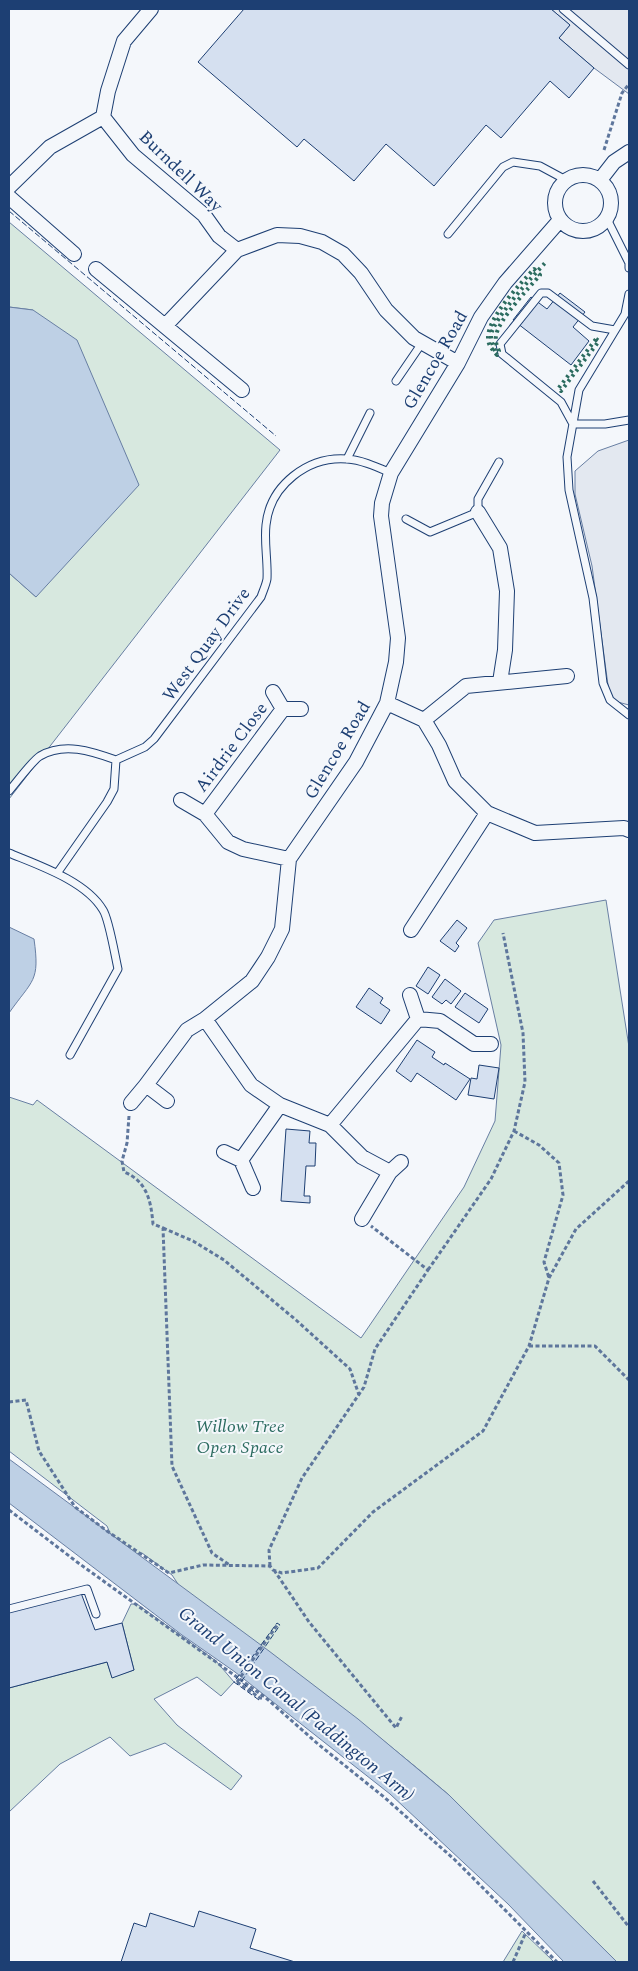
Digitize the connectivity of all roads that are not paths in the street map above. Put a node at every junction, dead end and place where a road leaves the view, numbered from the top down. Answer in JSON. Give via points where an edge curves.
{"nodes":[{"id":1,"x":152,"y":9,"type":"edge"},
{"id":2,"x":564,"y":9,"type":"edge"},
{"id":3,"x":629,"y":65,"type":"edge"},
{"id":4,"x":103,"y":117,"type":"junction"},
{"id":5,"x":629,"y":152,"type":"edge"},
{"id":6,"x":566,"y":180,"type":"junction"},
{"id":7,"x":600,"y":180,"type":"junction"},
{"id":8,"x":9,"y":187,"type":"edge"},
{"id":9,"x":9,"y":197,"type":"edge"},
{"id":10,"x":607,"y":219,"type":"junction"},
{"id":11,"x":560,"y":220,"type":"junction"},
{"id":12,"x":448,"y":234,"type":"dead end"},
{"id":13,"x":237,"y":250,"type":"junction"},
{"id":14,"x":74,"y":254,"type":"dead end"},
{"id":15,"x":629,"y":268,"type":"edge"},
{"id":16,"x":96,"y":270,"type":"dead end"},
{"id":17,"x":629,"y":294,"type":"edge"},
{"id":18,"x":165,"y":326,"type":"junction"},
{"id":19,"x":615,"y":330,"type":"junction"},
{"id":20,"x":422,"y":343,"type":"junction"},
{"id":21,"x":458,"y":363,"type":"junction"},
{"id":22,"x":396,"y":381,"type":"dead end"},
{"id":23,"x":242,"y":390,"type":"dead end"},
{"id":24,"x":370,"y":413,"type":"dead end"},
{"id":25,"x":629,"y":420,"type":"edge"},
{"id":26,"x":574,"y":424,"type":"junction"},
{"id":27,"x":347,"y":458,"type":"junction"},
{"id":28,"x":498,"y":462,"type":"dead end"},
{"id":29,"x":391,"y":473,"type":"junction"},
{"id":30,"x":478,"y":512,"type":"junction"},
{"id":31,"x":406,"y":519,"type":"dead end"},
{"id":32,"x":567,"y":676,"type":"dead end"},
{"id":33,"x":500,"y":682,"type":"junction"},
{"id":34,"x":273,"y":692,"type":"dead end"},
{"id":35,"x":387,"y":703,"type":"junction"},
{"id":36,"x":283,"y":709,"type":"junction"},
{"id":37,"x":302,"y":710,"type":"dead end"},
{"id":38,"x":629,"y":715,"type":"edge"},
{"id":39,"x":424,"y":720,"type":"junction"},
{"id":40,"x":116,"y":760,"type":"junction"},
{"id":41,"x":9,"y":791,"type":"edge"},
{"id":42,"x":181,"y":800,"type":"dead end"},
{"id":43,"x":487,"y":813,"type":"junction"},
{"id":44,"x":205,"y":814,"type":"junction"},
{"id":45,"x":629,"y":830,"type":"edge"},
{"id":46,"x":9,"y":853,"type":"edge"},
{"id":47,"x":289,"y":859,"type":"junction"},
{"id":48,"x":58,"y":872,"type":"junction"},
{"id":49,"x":411,"y":930,"type":"dead end"},
{"id":50,"x":410,"y":995,"type":"dead end"},
{"id":51,"x":205,"y":1019,"type":"junction"},
{"id":52,"x":418,"y":1019,"type":"junction"},
{"id":53,"x":491,"y":1044,"type":"dead end"},
{"id":54,"x":70,"y":1055,"type":"dead end"},
{"id":55,"x":146,"y":1085,"type":"junction"},
{"id":56,"x":167,"y":1102,"type":"dead end"},
{"id":57,"x":131,"y":1103,"type":"road end"},
{"id":58,"x":280,"y":1105,"type":"junction"},
{"id":59,"x":330,"y":1125,"type":"junction"},
{"id":60,"x":224,"y":1152,"type":"dead end"},
{"id":61,"x":241,"y":1160,"type":"junction"},
{"id":62,"x":401,"y":1162,"type":"dead end"},
{"id":63,"x":390,"y":1172,"type":"junction"},
{"id":64,"x":253,"y":1188,"type":"dead end"},
{"id":65,"x":362,"y":1219,"type":"road end"},
{"id":66,"x":9,"y":1609,"type":"edge"},
{"id":67,"x":96,"y":1614,"type":"dead end"}],
"edges":[{"from":1,"to":4,"type":"street","via":[[124,41]]},
{"from":2,"to":3,"type":"lane"},
{"from":4,"to":8,"type":"street","via":[[50,147]]},
{"from":4,"to":13,"type":"street","name":"Burndell Way","via":[[133,155],[204,215],[219,236]]},
{"from":5,"to":7,"type":"street","via":[[614,162]]},
{"from":6,"to":7,"type":"street","via":[[585,175]]},
{"from":6,"to":11,"type":"street","via":[[555,201]]},
{"from":6,"to":12,"type":"lane","via":[[540,166],[513,162],[503,167]]},
{"from":7,"to":10,"type":"street","via":[[611,196],[612,206]]},
{"from":9,"to":14,"type":"street"},
{"from":10,"to":11,"type":"street","via":[[591,231],[581,232],[567,227]]},
{"from":10,"to":15,"type":"lane"},
{"from":11,"to":21,"type":"street","name":"Glencoe Road","via":[[505,283],[481,317]]},
{"from":13,"to":18,"type":"street"},
{"from":13,"to":20,"type":"street","via":[[277,235],[300,236],[322,242],[344,254],[386,310]]},
{"from":16,"to":18,"type":"street"},
{"from":17,"to":19,"type":"lane","via":[[625,314]]},
{"from":18,"to":23,"type":"street"},
{"from":19,"to":26,"type":"lane","via":[[579,390]]},
{"from":19,"to":26,"type":"lane","via":[[592,326],[548,293],[541,293],[500,344],[502,354],[562,402]]},
{"from":20,"to":21,"type":"street"},
{"from":20,"to":22,"type":"lane"},
{"from":21,"to":29,"type":"street","name":"Glencoe Road"},
{"from":24,"to":27,"type":"lane"},
{"from":25,"to":26,"type":"lane"},
{"from":26,"to":38,"type":"lane","via":[[567,457],[569,490],[593,598],[603,683],[610,700]]},
{"from":27,"to":29,"type":"lane","name":"West Quay Drive"},
{"from":27,"to":40,"type":"lane","name":"West Quay Drive","via":[[322,460],[292,475],[272,499],[266,524],[267,580],[261,597],[154,740]]},
{"from":28,"to":30,"type":"lane","via":[[478,499]]},
{"from":29,"to":35,"type":"street","name":"Glencoe Road","via":[[381,516],[398,638]]},
{"from":30,"to":31,"type":"lane","via":[[430,532]]},
{"from":30,"to":33,"type":"street","via":[[500,548],[507,591],[505,650]]},
{"from":32,"to":33,"type":"street"},
{"from":33,"to":39,"type":"street","via":[[466,686]]},
{"from":34,"to":36,"type":"street"},
{"from":35,"to":39,"type":"street"},
{"from":35,"to":47,"type":"street","name":"Glencoe Road","via":[[356,762]]},
{"from":36,"to":37,"type":"street","name":"Airdrie Close"},
{"from":36,"to":44,"type":"street","name":"Airdrie Close"},
{"from":39,"to":43,"type":"street","via":[[455,781]]},
{"from":40,"to":41,"type":"lane","via":[[67,747],[39,756]]},
{"from":40,"to":48,"type":"lane","via":[[114,789]]},
{"from":42,"to":44,"type":"street"},
{"from":43,"to":45,"type":"street","via":[[535,833]]},
{"from":43,"to":49,"type":"street"},
{"from":44,"to":47,"type":"street","name":"Airdrie Close","via":[[228,842]]},
{"from":46,"to":48,"type":"lane"},
{"from":47,"to":51,"type":"street","name":"Glencoe Road","via":[[282,929],[268,957],[252,981]]},
{"from":48,"to":54,"type":"lane","via":[[104,910],[118,969]]},
{"from":50,"to":52,"type":"street"},
{"from":51,"to":55,"type":"street","name":"Glencoe Road","via":[[187,1030]]},
{"from":51,"to":58,"type":"street","via":[[251,1086]]},
{"from":52,"to":53,"type":"street","via":[[440,1021],[474,1044]]},
{"from":52,"to":59,"type":"street"},
{"from":55,"to":56,"type":"street"},
{"from":55,"to":57,"type":"street","name":"Glencoe Road"},
{"from":58,"to":59,"type":"street"},
{"from":58,"to":61,"type":"street"},
{"from":59,"to":63,"type":"street","via":[[362,1157]]},
{"from":60,"to":61,"type":"street"},
{"from":61,"to":64,"type":"street"},
{"from":62,"to":63,"type":"street"},
{"from":63,"to":65,"type":"street"},
{"from":66,"to":67,"type":"lane","via":[[87,1589]]}]}
